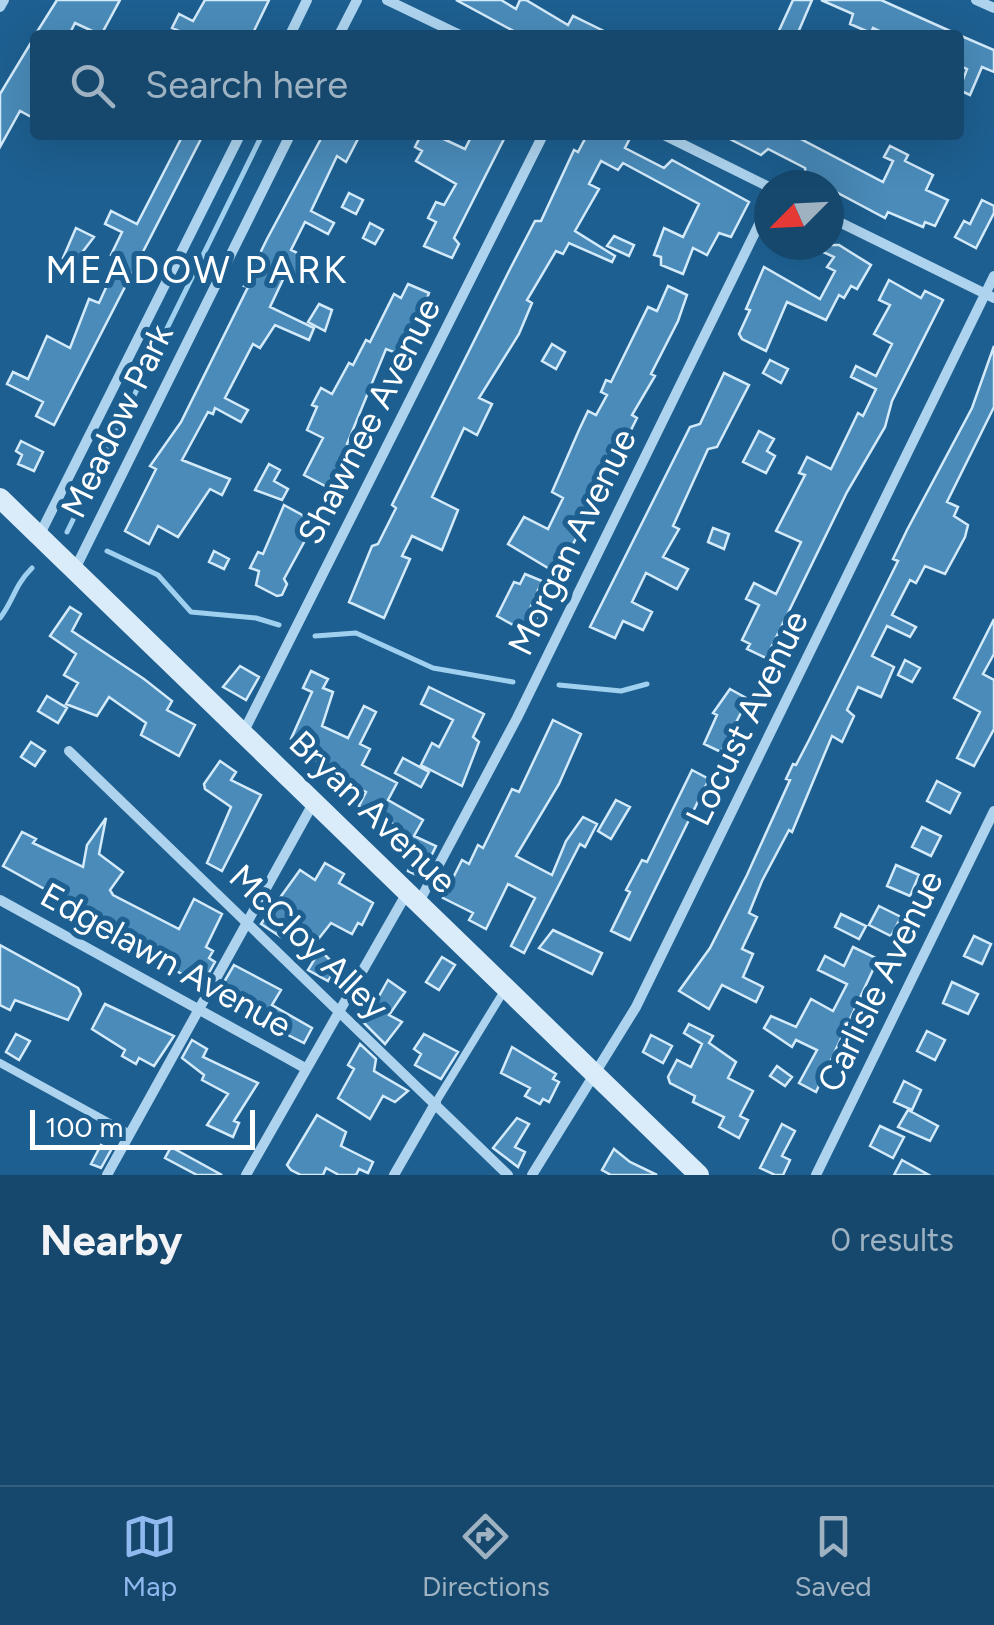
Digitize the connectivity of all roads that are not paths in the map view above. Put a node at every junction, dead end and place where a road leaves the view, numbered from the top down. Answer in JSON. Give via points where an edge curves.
{"nodes":[{"id":1,"x":4,"y":0,"type":"edge"},
{"id":2,"x":308,"y":0,"type":"edge"},
{"id":3,"x":356,"y":0,"type":"edge"},
{"id":4,"x":387,"y":0,"type":"edge"},
{"id":5,"x":976,"y":0,"type":"edge"},
{"id":6,"x":0,"y":8,"type":"edge"},
{"id":7,"x":994,"y":8,"type":"edge"},
{"id":8,"x":293,"y":30,"type":"edge"},
{"id":9,"x":341,"y":30,"type":"edge"},
{"id":10,"x":450,"y":30,"type":"edge"},
{"id":11,"x":237,"y":140,"type":"edge"},
{"id":12,"x":288,"y":140,"type":"edge"},
{"id":13,"x":540,"y":140,"type":"edge"},
{"id":14,"x":674,"y":140,"type":"edge"},
{"id":15,"x":754,"y":180,"type":"edge"},
{"id":16,"x":844,"y":224,"type":"edge"},
{"id":17,"x":754,"y":234,"type":"edge"},
{"id":18,"x":994,"y":276,"type":"edge"},
{"id":19,"x":989,"y":296,"type":"edge"},
{"id":20,"x":0,"y":498,"type":"edge"},
{"id":21,"x":38,"y":536,"type":"junction"},
{"id":22,"x":74,"y":570,"type":"junction"},
{"id":23,"x":244,"y":731,"type":"junction"},
{"id":24,"x":69,"y":751,"type":"dead end"},
{"id":25,"x":314,"y":800,"type":"junction"},
{"id":26,"x":994,"y":811,"type":"edge"},
{"id":27,"x":414,"y":897,"type":"junction"},
{"id":28,"x":0,"y":900,"type":"edge"},
{"id":29,"x":246,"y":920,"type":"junction"},
{"id":30,"x":506,"y":988,"type":"junction"},
{"id":31,"x":198,"y":1009,"type":"junction"},
{"id":32,"x":341,"y":1011,"type":"junction"},
{"id":33,"x":0,"y":1063,"type":"edge"},
{"id":34,"x":305,"y":1068,"type":"junction"},
{"id":35,"x":596,"y":1075,"type":"junction"},
{"id":36,"x":436,"y":1102,"type":"junction"},
{"id":37,"x":128,"y":1134,"type":"junction"},
{"id":38,"x":677,"y":1166,"type":"edge"},
{"id":39,"x":106,"y":1175,"type":"edge"},
{"id":40,"x":246,"y":1175,"type":"edge"},
{"id":41,"x":394,"y":1175,"type":"edge"},
{"id":42,"x":508,"y":1175,"type":"edge"},
{"id":43,"x":532,"y":1175,"type":"edge"},
{"id":44,"x":699,"y":1175,"type":"edge"},
{"id":45,"x":816,"y":1175,"type":"edge"}],
"edges":[{"from":1,"to":6,"type":"street"},
{"from":2,"to":8,"type":"street"},
{"from":3,"to":9,"type":"street"},
{"from":4,"to":10,"type":"street"},
{"from":5,"to":7,"type":"street"},
{"from":11,"to":21,"type":"street","name":"Meadow Park"},
{"from":12,"to":22,"type":"street","name":"Meadow Park"},
{"from":13,"to":23,"type":"street","name":"Shawnee Avenue"},
{"from":14,"to":15,"type":"street"},
{"from":16,"to":19,"type":"street"},
{"from":17,"to":27,"type":"street","name":"Morgan Avenue","via":[[516,718]]},
{"from":18,"to":19,"type":"street","name":"Locust Avenue"},
{"from":19,"to":35,"type":"street","name":"Locust Avenue","via":[[636,1007]]},
{"from":20,"to":21,"type":"street","name":"Bryan Avenue"},
{"from":21,"to":22,"type":"street","name":"Bryan Avenue"},
{"from":22,"to":23,"type":"street","name":"Bryan Avenue"},
{"from":23,"to":25,"type":"street","name":"Bryan Avenue"},
{"from":24,"to":29,"type":"street","name":"McCloy Alley"},
{"from":25,"to":27,"type":"street","name":"Bryan Avenue"},
{"from":25,"to":29,"type":"street"},
{"from":26,"to":45,"type":"street","name":"Carlisle Avenue"},
{"from":27,"to":30,"type":"street","name":"Bryan Avenue"},
{"from":27,"to":32,"type":"street","name":"Morgan Avenue"},
{"from":28,"to":31,"type":"street","name":"Edgelawn Avenue"},
{"from":29,"to":31,"type":"street"},
{"from":29,"to":32,"type":"street","name":"McCloy Alley"},
{"from":30,"to":35,"type":"street","name":"Bryan Avenue"},
{"from":30,"to":36,"type":"lane"},
{"from":31,"to":34,"type":"street","name":"Edgelawn Avenue"},
{"from":31,"to":37,"type":"street"},
{"from":32,"to":34,"type":"street","name":"Morgan Avenue"},
{"from":32,"to":36,"type":"street","name":"McCloy Alley"},
{"from":33,"to":37,"type":"lane"},
{"from":34,"to":40,"type":"street","name":"Morgan Avenue"},
{"from":35,"to":38,"type":"street","name":"Bryan Avenue"},
{"from":35,"to":43,"type":"street","name":"Locust Avenue"},
{"from":36,"to":41,"type":"street"},
{"from":36,"to":42,"type":"street","name":"McCloy Alley"},
{"from":37,"to":39,"type":"street"},
{"from":38,"to":44,"type":"street","name":"Bryan Avenue"}]}
